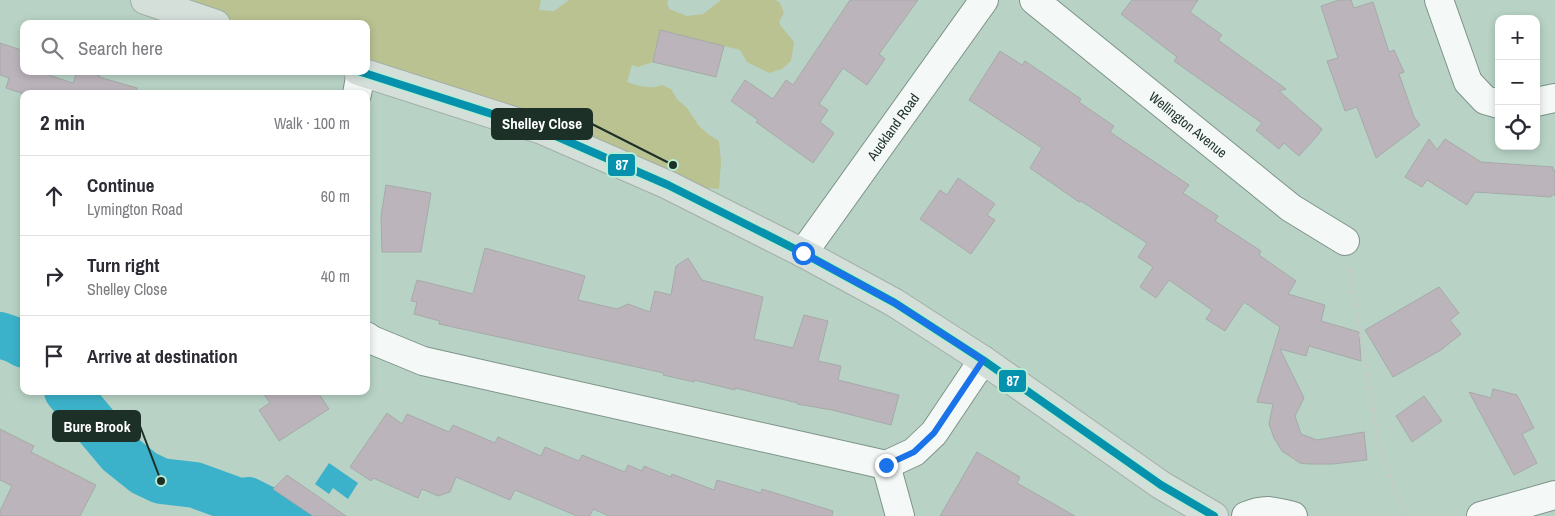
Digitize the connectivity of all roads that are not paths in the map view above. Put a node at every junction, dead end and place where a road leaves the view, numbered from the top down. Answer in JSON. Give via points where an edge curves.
{"nodes":[{"id":1,"x":145,"y":0,"type":"edge"},
{"id":2,"x":984,"y":0,"type":"edge"},
{"id":3,"x":1034,"y":0,"type":"edge"},
{"id":4,"x":1438,"y":0,"type":"edge"},
{"id":5,"x":204,"y":20,"type":"edge"},
{"id":6,"x":359,"y":79,"type":"edge"},
{"id":7,"x":1555,"y":98,"type":"edge"},
{"id":8,"x":1540,"y":101,"type":"edge"},
{"id":9,"x":1495,"y":103,"type":"edge"},
{"id":10,"x":1345,"y":241,"type":"road end"},
{"id":11,"x":803,"y":253,"type":"junction"},
{"id":12,"x":370,"y":338,"type":"edge"},
{"id":13,"x":983,"y":360,"type":"junction"},
{"id":14,"x":886,"y":465,"type":"junction"},
{"id":15,"x":1161,"y":485,"type":"junction"},
{"id":16,"x":1555,"y":495,"type":"edge"},
{"id":17,"x":900,"y":516,"type":"edge"},
{"id":18,"x":1190,"y":516,"type":"edge"},
{"id":19,"x":1214,"y":516,"type":"edge"},
{"id":20,"x":1246,"y":516,"type":"edge"},
{"id":21,"x":1292,"y":516,"type":"edge"},
{"id":22,"x":1482,"y":516,"type":"edge"}],
"edges":[{"from":1,"to":5,"type":"main road"},
{"from":2,"to":11,"type":"street","name":"Auckland Road"},
{"from":3,"to":10,"type":"street","name":"Wellington Avenue","via":[[1291,208]]},
{"from":4,"to":9,"type":"street","via":[[1468,82],[1485,100]]},
{"from":6,"to":11,"type":"main road","via":[[542,130],[668,185]]},
{"from":7,"to":8,"type":"street"},
{"from":11,"to":13,"type":"main road","via":[[895,303]]},
{"from":12,"to":14,"type":"street","via":[[423,361]]},
{"from":13,"to":14,"type":"street","via":[[934,433],[914,452]]},
{"from":13,"to":15,"type":"main road"},
{"from":14,"to":17,"type":"street"},
{"from":15,"to":18,"type":"main road"},
{"from":15,"to":19,"type":"main road"},
{"from":16,"to":22,"type":"street"},
{"from":20,"to":21,"type":"street","via":[[1256,511],[1272,510]]}]}
